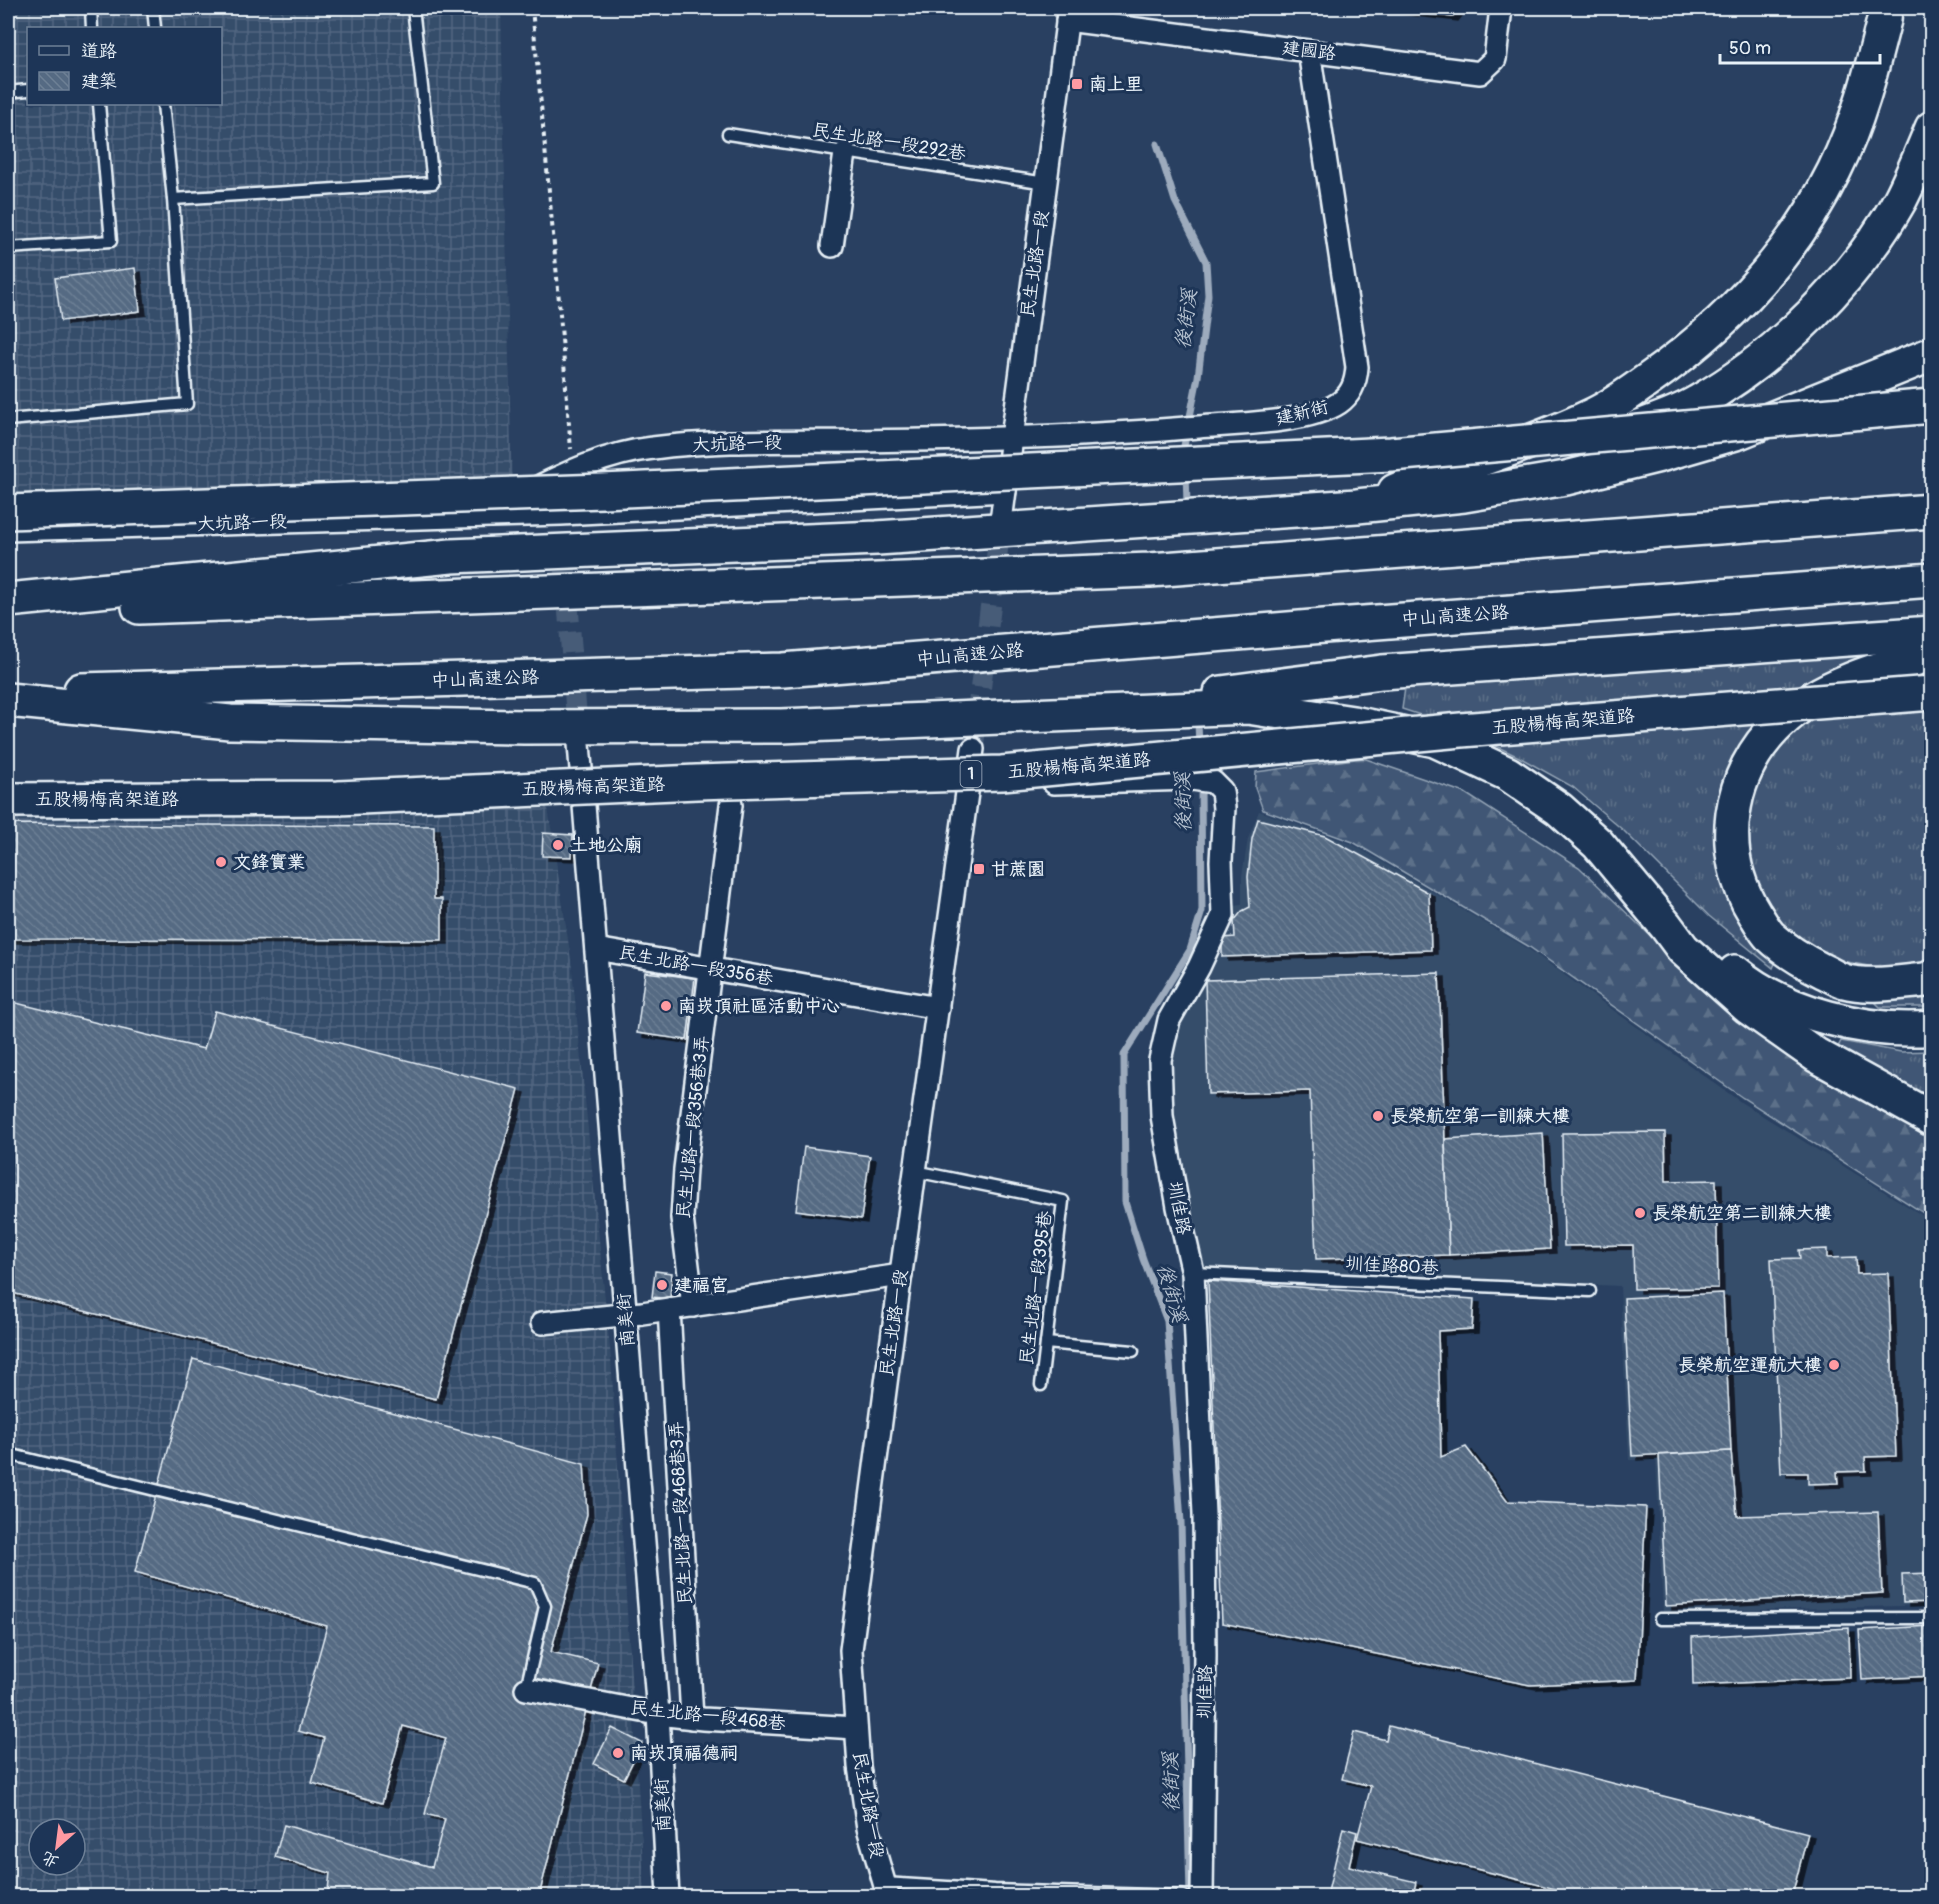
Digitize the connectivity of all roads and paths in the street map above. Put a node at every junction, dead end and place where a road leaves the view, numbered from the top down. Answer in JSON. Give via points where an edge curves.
{"nodes":[{"id":1,"x":91,"y":8,"type":"edge"},
{"id":2,"x":153,"y":8,"type":"edge"},
{"id":3,"x":413,"y":8,"type":"edge"},
{"id":4,"x":532,"y":8,"type":"edge"},
{"id":5,"x":1501,"y":8,"type":"edge"},
{"id":6,"x":1885,"y":8,"type":"edge"},
{"id":7,"x":1068,"y":14,"type":"edge"},
{"id":8,"x":92,"y":27,"type":"edge"},
{"id":9,"x":155,"y":27,"type":"edge"},
{"id":10,"x":1309,"y":51,"type":"junction"},
{"id":11,"x":27,"y":90,"type":"edge"},
{"id":12,"x":8,"y":92,"type":"edge"},
{"id":13,"x":99,"y":105,"type":"edge"},
{"id":14,"x":163,"y":105,"type":"edge"},
{"id":15,"x":1932,"y":128,"type":"edge"},
{"id":16,"x":728,"y":134,"type":"dead end"},
{"id":17,"x":845,"y":153,"type":"junction"},
{"id":18,"x":1046,"y":183,"type":"junction"},
{"id":19,"x":173,"y":199,"type":"junction"},
{"id":20,"x":832,"y":246,"type":"dead end"},
{"id":21,"x":8,"y":248,"type":"edge"},
{"id":22,"x":1932,"y":354,"type":"edge"},
{"id":23,"x":1932,"y":405,"type":"edge"},
{"id":24,"x":8,"y":420,"type":"edge"},
{"id":25,"x":1012,"y":439,"type":"junction"},
{"id":26,"x":565,"y":474,"type":"junction"},
{"id":27,"x":1005,"y":491,"type":"junction"},
{"id":28,"x":1357,"y":506,"type":"junction"},
{"id":29,"x":1932,"y":511,"type":"edge"},
{"id":30,"x":8,"y":512,"type":"edge"},
{"id":31,"x":561,"y":514,"type":"junction"},
{"id":32,"x":477,"y":516,"type":"junction"},
{"id":33,"x":1000,"y":521,"type":"tunnel mouth"},
{"id":34,"x":8,"y":530,"type":"edge"},
{"id":35,"x":562,"y":535,"type":"tunnel mouth"},
{"id":36,"x":1932,"y":580,"type":"edge"},
{"id":37,"x":8,"y":600,"type":"edge"},
{"id":38,"x":8,"y":612,"type":"edge"},
{"id":39,"x":1932,"y":633,"type":"edge"},
{"id":40,"x":1932,"y":654,"type":"edge"},
{"id":41,"x":8,"y":692,"type":"edge"},
{"id":42,"x":1932,"y":693,"type":"edge"},
{"id":43,"x":8,"y":700,"type":"edge"},
{"id":44,"x":1140,"y":711,"type":"junction"},
{"id":45,"x":579,"y":744,"type":"tunnel mouth"},
{"id":46,"x":973,"y":749,"type":"tunnel mouth"},
{"id":47,"x":968,"y":786,"type":"junction"},
{"id":48,"x":8,"y":800,"type":"edge"},
{"id":49,"x":731,"y":805,"type":"dead end"},
{"id":50,"x":1666,"y":926,"type":"junction"},
{"id":51,"x":596,"y":949,"type":"junction"},
{"id":52,"x":710,"y":969,"type":"junction"},
{"id":53,"x":1932,"y":977,"type":"edge"},
{"id":54,"x":938,"y":1008,"type":"junction"},
{"id":55,"x":1932,"y":1028,"type":"edge"},
{"id":56,"x":1932,"y":1119,"type":"edge"},
{"id":57,"x":915,"y":1171,"type":"junction"},
{"id":58,"x":1193,"y":1273,"type":"junction"},
{"id":59,"x":901,"y":1275,"type":"junction"},
{"id":60,"x":1590,"y":1291,"type":"dead end"},
{"id":61,"x":693,"y":1306,"type":"junction"},
{"id":62,"x":669,"y":1309,"type":"junction"},
{"id":63,"x":625,"y":1315,"type":"junction"},
{"id":64,"x":542,"y":1323,"type":"dead end"},
{"id":65,"x":1046,"y":1343,"type":"junction"},
{"id":66,"x":1133,"y":1351,"type":"dead end"},
{"id":67,"x":1041,"y":1385,"type":"dead end"},
{"id":68,"x":8,"y":1454,"type":"edge"},
{"id":69,"x":1932,"y":1618,"type":"edge"},
{"id":70,"x":1660,"y":1619,"type":"dead end"},
{"id":71,"x":526,"y":1689,"type":"joint"},
{"id":72,"x":658,"y":1714,"type":"junction"},
{"id":73,"x":692,"y":1718,"type":"junction"},
{"id":74,"x":856,"y":1728,"type":"junction"},
{"id":75,"x":886,"y":1889,"type":"edge"},
{"id":76,"x":668,"y":1896,"type":"edge"},
{"id":77,"x":1178,"y":1896,"type":"edge"},
{"id":78,"x":1183,"y":1896,"type":"edge"},
{"id":79,"x":1202,"y":1896,"type":"edge"}],
"edges":[{"from":1,"to":8,"type":"lane"},
{"from":2,"to":9,"type":"lane"},
{"from":3,"to":19,"type":"lane","via":[[433,183]]},
{"from":4,"to":26,"type":"path","via":[[557,277]]},
{"from":5,"to":10,"type":"street","name":"建國路","via":[[1495,59],[1480,73]]},
{"from":6,"to":28,"type":"highway","via":[[1865,96],[1834,171],[1803,225],[1774,263],[1710,332],[1669,366],[1597,413]]},
{"from":7,"to":10,"type":"street","name":"建國路"},
{"from":7,"to":18,"type":"street","name":"民生北路一段"},
{"from":10,"to":25,"type":"street","name":"建新街","via":[[1357,367],[1351,392],[1339,403],[1317,412],[1274,422]]},
{"from":11,"to":12,"type":"lane"},
{"from":13,"to":21,"type":"lane","via":[[111,240]]},
{"from":14,"to":19,"type":"lane"},
{"from":15,"to":28,"type":"highway","via":[[1899,201],[1865,251],[1822,305],[1757,363],[1696,403],[1627,432],[1515,469]]},
{"from":16,"to":17,"type":"lane","name":"民生北路一段292巷"},
{"from":17,"to":18,"type":"lane","name":"民生北路一段292巷"},
{"from":17,"to":20,"type":"street"},
{"from":18,"to":25,"type":"street","name":"民生北路一段"},
{"from":19,"to":24,"type":"lane","via":[[187,404]]},
{"from":22,"to":28,"type":"highway","bridge":true,"via":[[1739,432],[1660,456],[1566,478],[1464,495]]},
{"from":23,"to":30,"type":"highway","bridge":true,"via":[[1391,454],[603,491]]},
{"from":25,"to":26,"type":"street","name":"大坑路一段","via":[[652,448],[620,454]]},
{"from":25,"to":27,"type":"street","name":"民生北路一段"},
{"from":26,"to":31,"type":"street"},
{"from":26,"to":32,"type":"street","name":"大坑路一段"},
{"from":27,"to":31,"type":"street","name":"大坑路一段"},
{"from":27,"to":33,"type":"street","name":"民生北路一段"},
{"from":28,"to":37,"type":"highway","via":[[877,538],[451,556]]},
{"from":29,"to":38,"type":"highway","via":[[1150,570]]},
{"from":31,"to":32,"type":"street","name":"大坑路一段"},
{"from":31,"to":35,"type":"street"},
{"from":32,"to":34,"type":"street","name":"大坑路一段"},
{"from":36,"to":41,"type":"highway","name":"中山高速公路","via":[[783,670]]},
{"from":39,"to":44,"type":"highway","via":[[1382,672],[1228,691]]},
{"from":40,"to":53,"type":"highway","via":[[1854,678],[1816,696],[1780,722],[1746,768],[1735,795],[1732,826],[1734,860],[1745,898],[1769,935],[1796,956],[1844,981],[1877,984]]},
{"from":42,"to":48,"type":"highway","name":"五股楊梅高架道路","number":"1","bridge":true,"via":[[1461,730],[1002,773],[338,798]]},
{"from":43,"to":44,"type":"highway","via":[[230,722],[524,727],[782,726]]},
{"from":44,"to":50,"type":"highway","via":[[1248,707],[1435,740],[1508,774],[1559,809],[1598,844]]},
{"from":45,"to":51,"type":"street","name":"南美街"},
{"from":46,"to":47,"type":"street","name":"民生北路一段"},
{"from":47,"to":54,"type":"street","name":"民生北路一段"},
{"from":47,"to":58,"type":"street","name":"圳佳路","via":[[1192,779],[1214,782],[1222,791],[1223,915],[1169,1020],[1160,1060],[1162,1116]]},
{"from":49,"to":52,"type":"street","name":"民生北路一段356巷3弄"},
{"from":50,"to":55,"type":"highway","via":[[1718,958],[1746,982],[1802,1010],[1864,1025]]},
{"from":50,"to":56,"type":"highway","via":[[1683,949],[1748,1007],[1816,1055]]},
{"from":51,"to":52,"type":"street","name":"民生北路一段356巷"},
{"from":51,"to":63,"type":"street","name":"南美街"},
{"from":52,"to":54,"type":"street","name":"民生北路一段356巷"},
{"from":52,"to":61,"type":"street","name":"民生北路一段356巷3弄","via":[[682,1218]]},
{"from":54,"to":57,"type":"street","name":"民生北路一段"},
{"from":57,"to":59,"type":"street","name":"民生北路一段"},
{"from":57,"to":65,"type":"lane","name":"民生北路一段395巷","via":[[1063,1201]]},
{"from":58,"to":60,"type":"lane","name":"圳佳路80巷"},
{"from":58,"to":79,"type":"street","name":"圳佳路","via":[[1204,1514]]},
{"from":59,"to":61,"type":"street"},
{"from":59,"to":74,"type":"street","name":"民生北路一段","via":[[851,1650]]},
{"from":61,"to":62,"type":"street"},
{"from":62,"to":63,"type":"street"},
{"from":62,"to":73,"type":"street","name":"民生北路一段468巷3弄"},
{"from":63,"to":64,"type":"street"},
{"from":63,"to":72,"type":"street","name":"南美街"},
{"from":65,"to":66,"type":"lane"},
{"from":65,"to":67,"type":"lane","name":"民生北路一段395巷"},
{"from":68,"to":71,"type":"lane","via":[[536,1583],[545,1606]]},
{"from":69,"to":70,"type":"lane"},
{"from":71,"to":72,"type":"street","name":"民生北路一段468巷"},
{"from":72,"to":73,"type":"street","name":"民生北路一段468巷"},
{"from":72,"to":76,"type":"street","name":"南美街"},
{"from":73,"to":74,"type":"street","name":"民生北路一段468巷"},
{"from":74,"to":75,"type":"street","name":"民生北路一段","via":[[868,1828]]},
{"from":75,"to":77,"type":"lane"},
{"from":77,"to":78,"type":"lane"}]}
